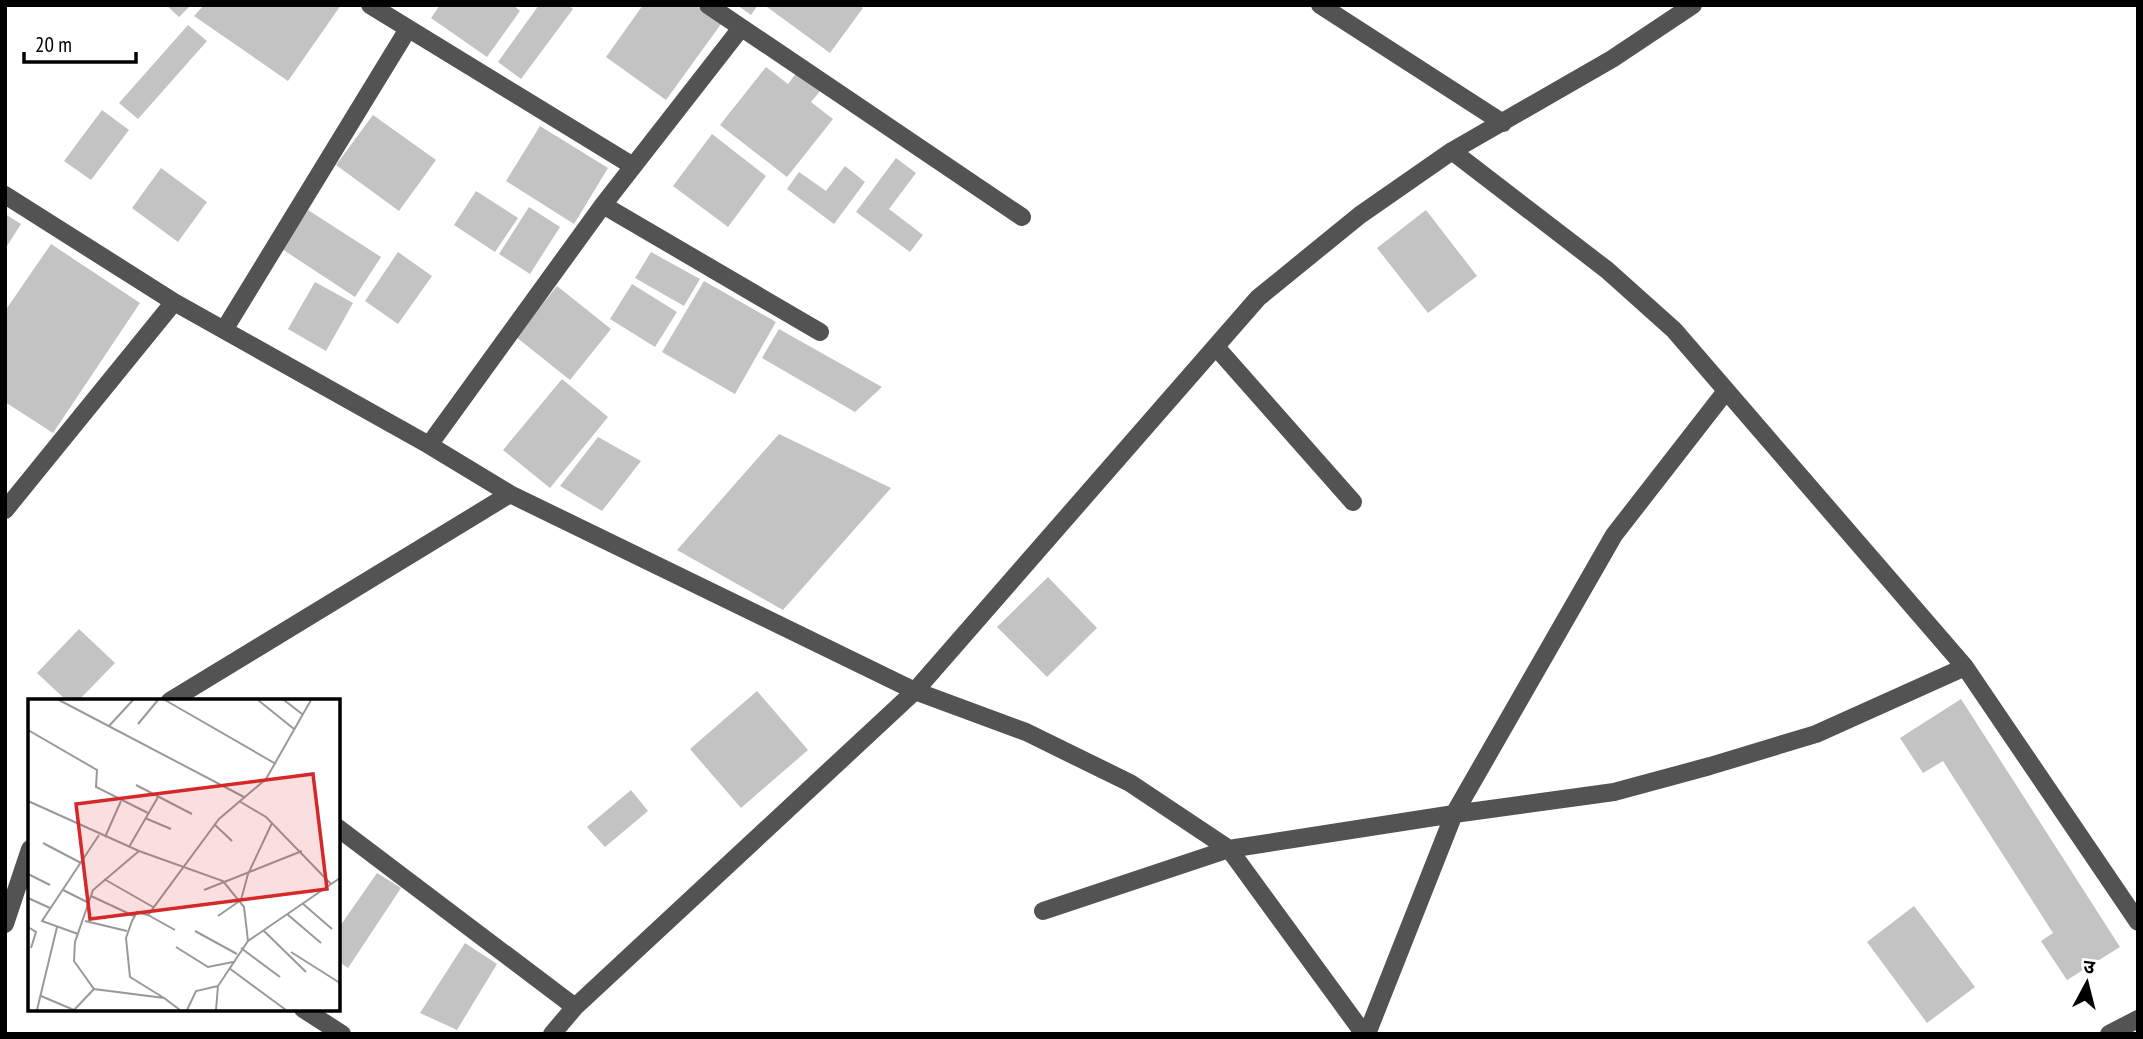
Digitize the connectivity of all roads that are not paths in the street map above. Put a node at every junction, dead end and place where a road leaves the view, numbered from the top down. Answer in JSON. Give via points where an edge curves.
{"nodes":[{"id":1,"x":370,"y":5,"type":"edge"},
{"id":2,"x":708,"y":5,"type":"edge"},
{"id":3,"x":1320,"y":5,"type":"edge"},
{"id":4,"x":1693,"y":5,"type":"edge"},
{"id":5,"x":741,"y":28,"type":"junction"},
{"id":6,"x":408,"y":29,"type":"junction"},
{"id":7,"x":1503,"y":123,"type":"junction"},
{"id":8,"x":1452,"y":151,"type":"junction"},
{"id":9,"x":633,"y":166,"type":"junction"},
{"id":10,"x":5,"y":195,"type":"edge"},
{"id":11,"x":603,"y":205,"type":"junction"},
{"id":12,"x":1022,"y":217,"type":"dead end"},
{"id":13,"x":174,"y":302,"type":"junction"},
{"id":14,"x":224,"y":330,"type":"junction"},
{"id":15,"x":820,"y":332,"type":"dead end"},
{"id":16,"x":1216,"y":347,"type":"junction"},
{"id":17,"x":1726,"y":391,"type":"junction"},
{"id":18,"x":429,"y":444,"type":"junction"},
{"id":19,"x":510,"y":494,"type":"junction"},
{"id":20,"x":1353,"y":502,"type":"dead end"},
{"id":21,"x":5,"y":510,"type":"edge"},
{"id":22,"x":1965,"y":667,"type":"junction"},
{"id":23,"x":915,"y":691,"type":"junction"},
{"id":24,"x":173,"y":699,"type":"edge"},
{"id":25,"x":1454,"y":814,"type":"junction"},
{"id":26,"x":340,"y":830,"type":"edge"},
{"id":27,"x":1229,"y":849,"type":"junction"},
{"id":28,"x":28,"y":854,"type":"edge"},
{"id":29,"x":10,"y":895,"type":"edge"},
{"id":30,"x":1043,"y":911,"type":"dead end"},
{"id":31,"x":2138,"y":922,"type":"edge"},
{"id":32,"x":5,"y":924,"type":"edge"},
{"id":33,"x":575,"y":1007,"type":"junction"},
{"id":34,"x":306,"y":1011,"type":"edge"},
{"id":35,"x":2138,"y":1019,"type":"edge"},
{"id":36,"x":342,"y":1034,"type":"edge"},
{"id":37,"x":552,"y":1034,"type":"edge"},
{"id":38,"x":1366,"y":1034,"type":"edge"},
{"id":39,"x":2109,"y":1034,"type":"edge"}],
"edges":[{"from":1,"to":6,"type":"street"},
{"from":2,"to":5,"type":"street"},
{"from":3,"to":7,"type":"street"},
{"from":4,"to":7,"type":"street"},
{"from":5,"to":9,"type":"street"},
{"from":5,"to":12,"type":"street"},
{"from":6,"to":9,"type":"street"},
{"from":6,"to":14,"type":"street"},
{"from":7,"to":8,"type":"street"},
{"from":8,"to":16,"type":"street","via":[[1360,215],[1258,298]]},
{"from":8,"to":17,"type":"street","via":[[1607,270],[1674,330]]},
{"from":9,"to":11,"type":"street"},
{"from":10,"to":13,"type":"street"},
{"from":11,"to":15,"type":"street"},
{"from":11,"to":18,"type":"street"},
{"from":13,"to":14,"type":"street"},
{"from":13,"to":21,"type":"street"},
{"from":14,"to":18,"type":"street"},
{"from":16,"to":20,"type":"street"},
{"from":16,"to":23,"type":"street"},
{"from":17,"to":22,"type":"street"},
{"from":17,"to":25,"type":"street","via":[[1614,535]]},
{"from":18,"to":19,"type":"street"},
{"from":19,"to":23,"type":"street"},
{"from":19,"to":24,"type":"street"},
{"from":22,"to":25,"type":"street","via":[[1816,734],[1710,766],[1615,792]]},
{"from":22,"to":31,"type":"street"},
{"from":23,"to":27,"type":"street","via":[[1026,732],[1130,783]]},
{"from":23,"to":33,"type":"street"},
{"from":25,"to":27,"type":"street"},
{"from":25,"to":38,"type":"street"},
{"from":26,"to":33,"type":"street"},
{"from":27,"to":30,"type":"street"},
{"from":27,"to":38,"type":"street"},
{"from":28,"to":29,"type":"street"},
{"from":29,"to":32,"type":"street"},
{"from":33,"to":37,"type":"street"},
{"from":34,"to":36,"type":"street"},
{"from":35,"to":39,"type":"street"}]}
